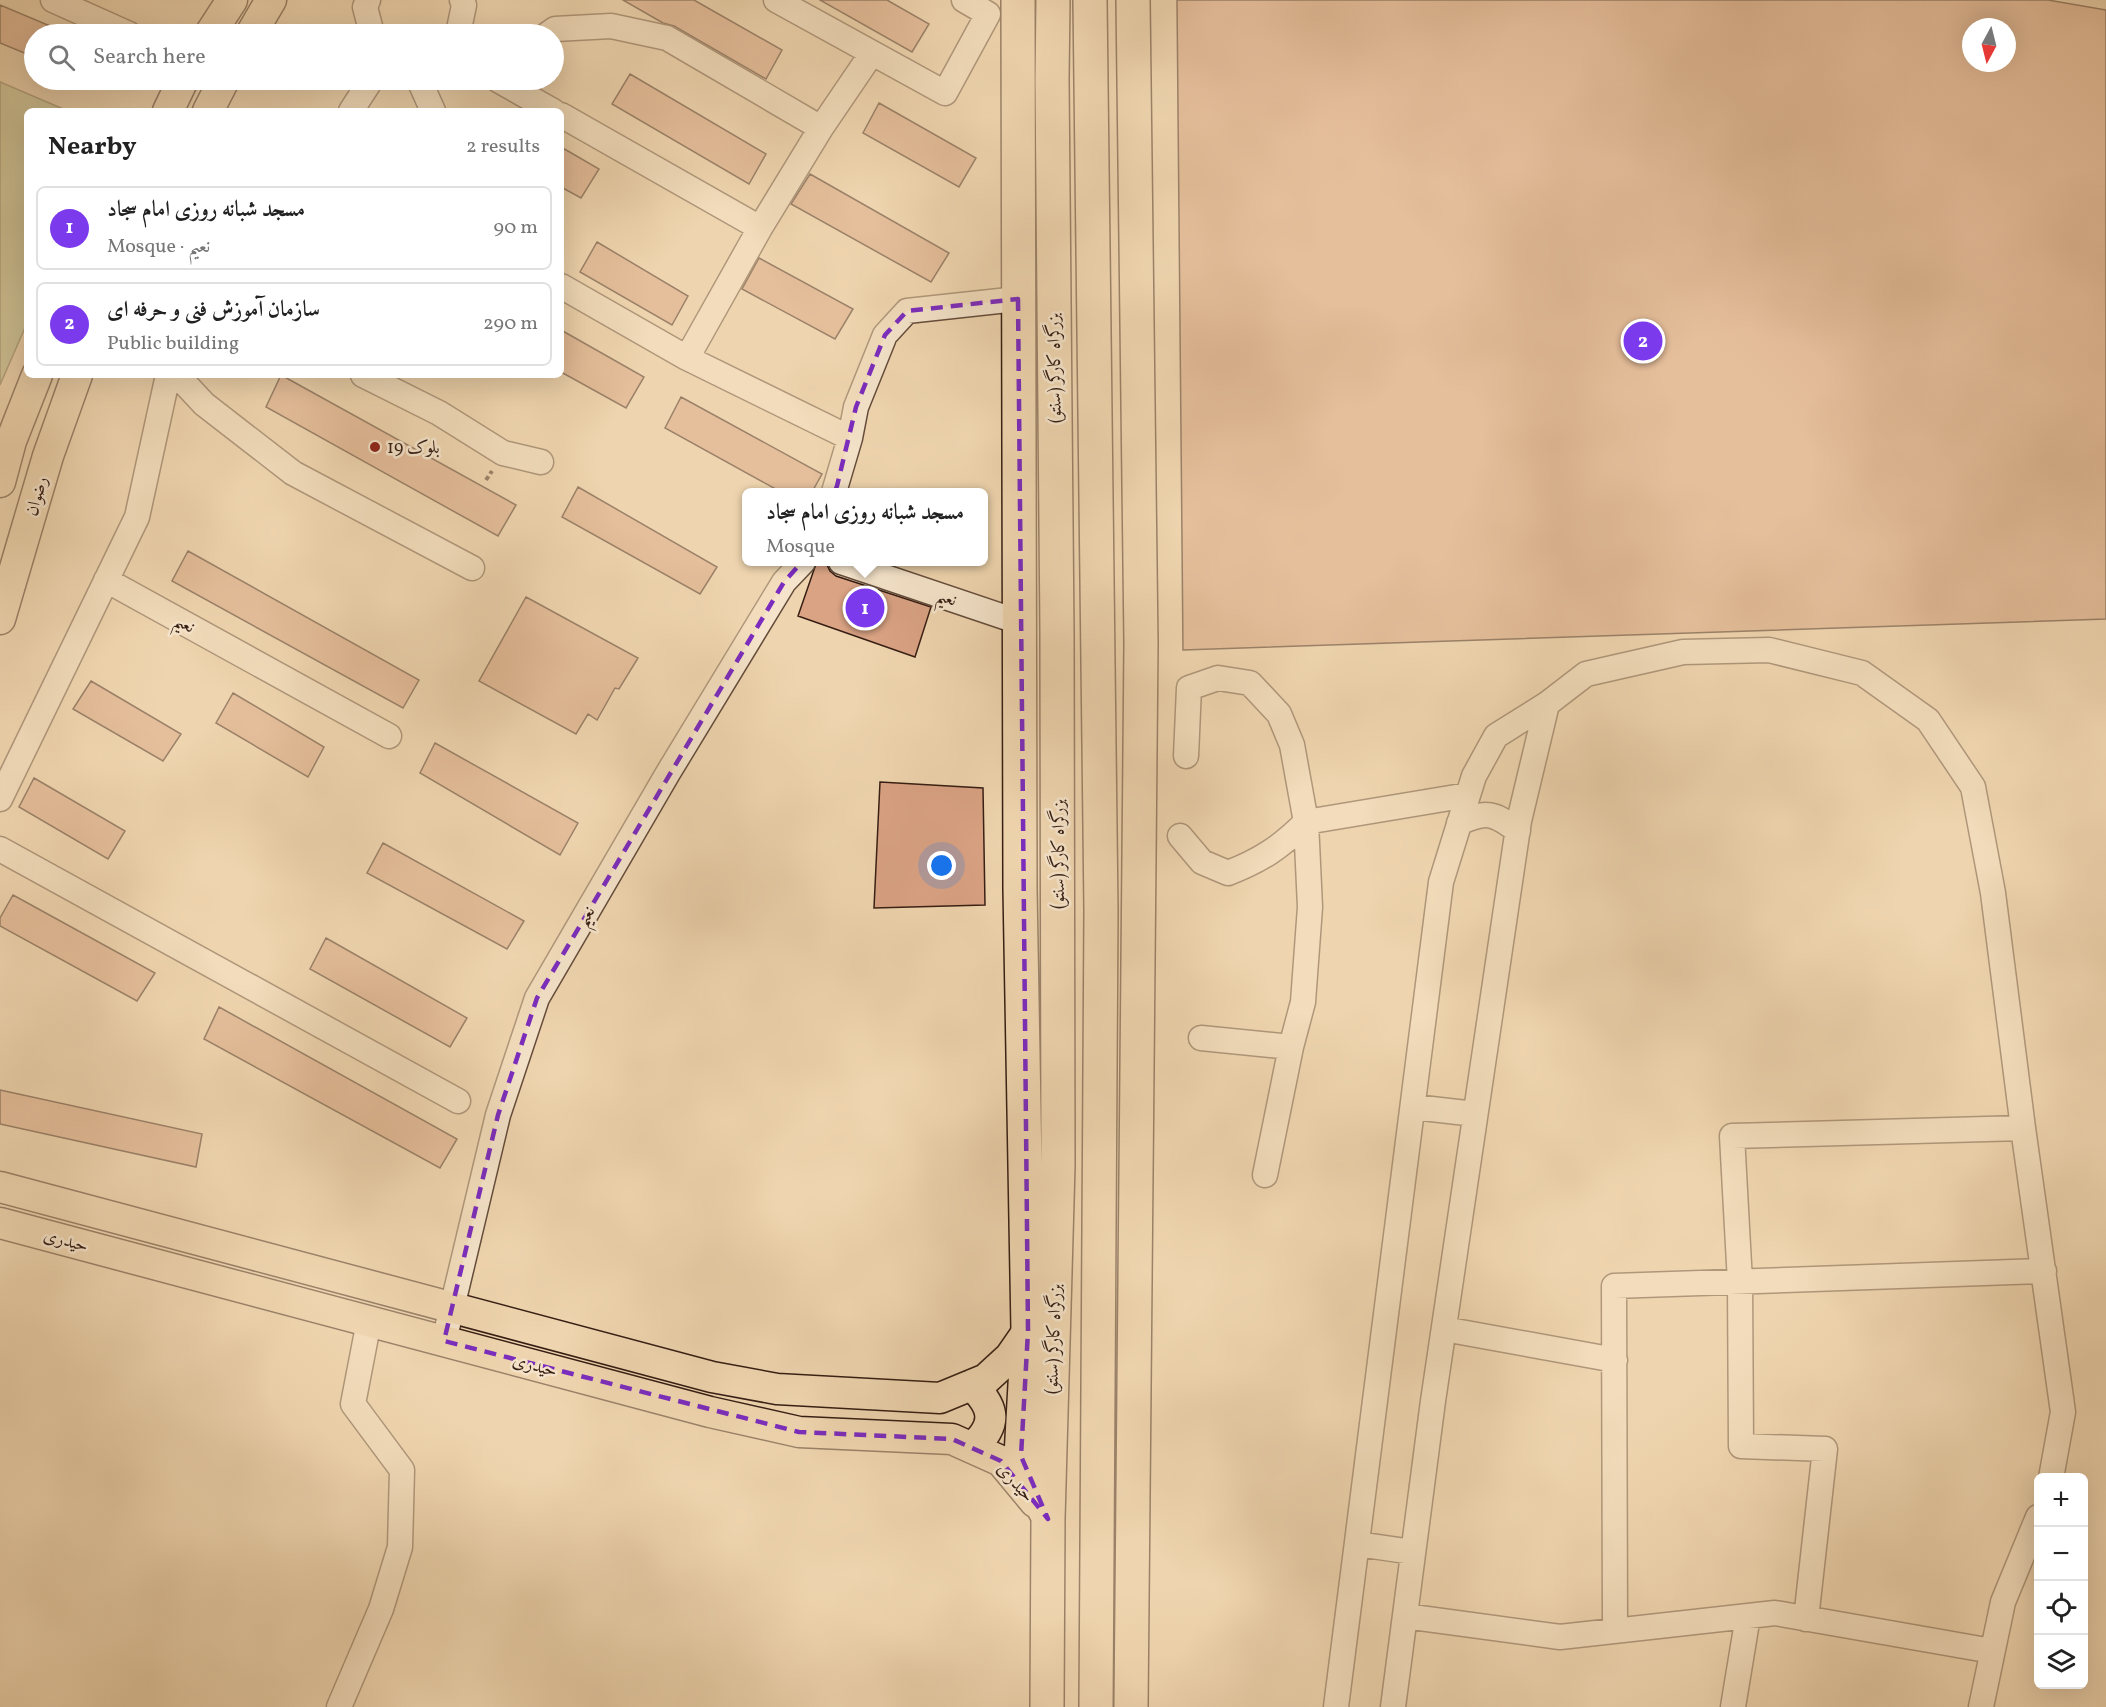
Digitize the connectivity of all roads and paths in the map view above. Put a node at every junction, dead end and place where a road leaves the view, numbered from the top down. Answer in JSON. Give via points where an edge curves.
{"nodes":[{"id":1,"x":53,"y":0,"type":"edge"},
{"id":2,"x":232,"y":0,"type":"edge"},
{"id":3,"x":272,"y":0,"type":"edge"},
{"id":4,"x":368,"y":0,"type":"edge"},
{"id":5,"x":462,"y":0,"type":"edge"},
{"id":6,"x":776,"y":0,"type":"edge"},
{"id":7,"x":964,"y":0,"type":"edge"},
{"id":8,"x":1018,"y":0,"type":"edge"},
{"id":9,"x":1053,"y":0,"type":"edge"},
{"id":10,"x":1090,"y":0,"type":"edge"},
{"id":11,"x":1133,"y":0,"type":"edge"},
{"id":12,"x":107,"y":24,"type":"edge"},
{"id":13,"x":216,"y":24,"type":"edge"},
{"id":14,"x":257,"y":24,"type":"edge"},
{"id":15,"x":369,"y":24,"type":"edge"},
{"id":16,"x":460,"y":24,"type":"edge"},
{"id":17,"x":564,"y":29,"type":"edge"},
{"id":18,"x":872,"y":53,"type":"junction"},
{"id":19,"x":178,"y":90,"type":"edge"},
{"id":20,"x":219,"y":90,"type":"edge"},
{"id":21,"x":365,"y":90,"type":"edge"},
{"id":22,"x":424,"y":90,"type":"edge"},
{"id":23,"x":516,"y":90,"type":"edge"},
{"id":24,"x":169,"y":108,"type":"edge"},
{"id":25,"x":210,"y":108,"type":"edge"},
{"id":26,"x":353,"y":108,"type":"edge"},
{"id":27,"x":432,"y":108,"type":"edge"},
{"id":28,"x":548,"y":108,"type":"edge"},
{"id":29,"x":564,"y":117,"type":"edge"},
{"id":30,"x":821,"y":128,"type":"junction"},
{"id":31,"x":760,"y":228,"type":"junction"},
{"id":32,"x":564,"y":288,"type":"edge"},
{"id":33,"x":1018,"y":299,"type":"junction"},
{"id":34,"x":687,"y":358,"type":"junction"},
{"id":35,"x":37,"y":378,"type":"edge"},
{"id":36,"x":76,"y":378,"type":"edge"},
{"id":37,"x":167,"y":378,"type":"edge"},
{"id":38,"x":180,"y":378,"type":"edge"},
{"id":39,"x":369,"y":378,"type":"edge"},
{"id":40,"x":850,"y":438,"type":"junction"},
{"id":41,"x":6,"y":442,"type":"edge"},
{"id":42,"x":540,"y":462,"type":"dead end"},
{"id":43,"x":0,"y":482,"type":"edge"},
{"id":44,"x":835,"y":488,"type":"edge"},
{"id":45,"x":798,"y":566,"type":"edge"},
{"id":46,"x":856,"y":566,"type":"edge"},
{"id":47,"x":472,"y":568,"type":"dead end"},
{"id":48,"x":106,"y":580,"type":"junction"},
{"id":49,"x":0,"y":619,"type":"edge"},
{"id":50,"x":1019,"y":622,"type":"junction"},
{"id":51,"x":1547,"y":704,"type":"junction"},
{"id":52,"x":389,"y":736,"type":"dead end"},
{"id":53,"x":1186,"y":756,"type":"dead end"},
{"id":54,"x":1468,"y":795,"type":"junction"},
{"id":55,"x":0,"y":799,"type":"edge"},
{"id":56,"x":1306,"y":822,"type":"junction"},
{"id":57,"x":1459,"y":824,"type":"junction"},
{"id":58,"x":1518,"y":831,"type":"junction"},
{"id":59,"x":1180,"y":836,"type":"dead end"},
{"id":60,"x":0,"y":849,"type":"edge"},
{"id":61,"x":1201,"y":1038,"type":"dead end"},
{"id":62,"x":1291,"y":1047,"type":"junction"},
{"id":63,"x":458,"y":1101,"type":"dead end"},
{"id":64,"x":1414,"y":1107,"type":"junction"},
{"id":65,"x":1475,"y":1114,"type":"junction"},
{"id":66,"x":2023,"y":1128,"type":"junction"},
{"id":67,"x":1265,"y":1175,"type":"dead end"},
{"id":68,"x":0,"y":1188,"type":"edge"},
{"id":69,"x":0,"y":1223,"type":"edge"},
{"id":70,"x":2044,"y":1271,"type":"junction"},
{"id":71,"x":1740,"y":1281,"type":"junction"},
{"id":72,"x":452,"y":1308,"type":"junction"},
{"id":73,"x":369,"y":1321,"type":"junction"},
{"id":74,"x":1444,"y":1329,"type":"junction"},
{"id":75,"x":1028,"y":1331,"type":"junction"},
{"id":76,"x":444,"y":1341,"type":"junction"},
{"id":77,"x":1615,"y":1360,"type":"junction"},
{"id":78,"x":972,"y":1385,"type":"junction"},
{"id":79,"x":972,"y":1448,"type":"junction"},
{"id":80,"x":2052,"y":1473,"type":"edge"},
{"id":81,"x":1048,"y":1519,"type":"junction"},
{"id":82,"x":2034,"y":1527,"type":"edge"},
{"id":83,"x":1358,"y":1544,"type":"junction"},
{"id":84,"x":1413,"y":1552,"type":"junction"},
{"id":85,"x":1405,"y":1616,"type":"junction"},
{"id":86,"x":1748,"y":1616,"type":"junction"},
{"id":87,"x":1806,"y":1618,"type":"junction"},
{"id":88,"x":1615,"y":1631,"type":"junction"},
{"id":89,"x":1992,"y":1651,"type":"junction"},
{"id":90,"x":1096,"y":1699,"type":"edge"},
{"id":91,"x":339,"y":1707,"type":"edge"},
{"id":92,"x":1047,"y":1707,"type":"edge"},
{"id":93,"x":1131,"y":1707,"type":"edge"},
{"id":94,"x":1336,"y":1707,"type":"edge"},
{"id":95,"x":1393,"y":1707,"type":"edge"},
{"id":96,"x":1733,"y":1707,"type":"edge"},
{"id":97,"x":1981,"y":1707,"type":"edge"}],
"edges":[{"from":1,"to":12,"type":"street"},
{"from":2,"to":13,"type":"main road"},
{"from":3,"to":14,"type":"main road"},
{"from":4,"to":15,"type":"street","via":[[365,7]]},
{"from":5,"to":16,"type":"street"},
{"from":6,"to":18,"type":"street"},
{"from":7,"to":18,"type":"street","via":[[988,14],[945,93]]},
{"from":8,"to":33,"type":"highway"},
{"from":9,"to":81,"type":"highway","name":"بزرگراه کارگر (سنتو)","via":[[1058,1166]]},
{"from":10,"to":90,"type":"highway","via":[[1101,911]]},
{"from":11,"to":93,"type":"highway","via":[[1141,644]]},
{"from":17,"to":30,"type":"street","via":[[611,26],[667,38]]},
{"from":18,"to":30,"type":"street"},
{"from":19,"to":24,"type":"main road"},
{"from":20,"to":25,"type":"main road"},
{"from":21,"to":26,"type":"street"},
{"from":22,"to":27,"type":"street"},
{"from":23,"to":28,"type":"street"},
{"from":29,"to":31,"type":"street"},
{"from":30,"to":31,"type":"street"},
{"from":31,"to":34,"type":"street"},
{"from":32,"to":34,"type":"street"},
{"from":33,"to":40,"type":"street","via":[[907,311],[885,335],[856,407]]},
{"from":33,"to":50,"type":"highway"},
{"from":34,"to":40,"type":"street"},
{"from":35,"to":41,"type":"main road"},
{"from":36,"to":49,"type":"main road","name":"رضوان","via":[[48,456]]},
{"from":37,"to":48,"type":"street","via":[[137,518]]},
{"from":38,"to":47,"type":"street","via":[[204,404],[293,473]]},
{"from":39,"to":42,"type":"street","via":[[439,413],[503,453]]},
{"from":40,"to":44,"type":"street"},
{"from":41,"to":43,"type":"main road"},
{"from":45,"to":72,"type":"street","name":"نعیم","via":[[784,582],[668,773],[537,998],[498,1115]]},
{"from":46,"to":50,"type":"street","name":"نعیم"},
{"from":48,"to":52,"type":"street","name":"نعیم"},
{"from":48,"to":55,"type":"street"},
{"from":50,"to":75,"type":"highway"},
{"from":51,"to":54,"type":"street","via":[[1496,736]]},
{"from":51,"to":58,"type":"street"},
{"from":51,"to":66,"type":"street","via":[[1586,674],[1683,652],[1769,650],[1862,673],[1928,720],[1973,787],[1993,893]]},
{"from":53,"to":56,"type":"street","via":[[1189,688],[1218,678],[1250,683],[1279,714],[1292,745]]},
{"from":54,"to":56,"type":"street"},
{"from":54,"to":57,"type":"street"},
{"from":56,"to":59,"type":"street","via":[[1287,842],[1228,873],[1202,862]]},
{"from":56,"to":62,"type":"street","via":[[1310,907],[1304,1002]]},
{"from":57,"to":58,"type":"street","via":[[1475,816],[1499,816]]},
{"from":57,"to":64,"type":"street","via":[[1441,882]]},
{"from":58,"to":65,"type":"street"},
{"from":60,"to":63,"type":"street"},
{"from":61,"to":62,"type":"street"},
{"from":62,"to":67,"type":"street"},
{"from":64,"to":65,"type":"street"},
{"from":64,"to":83,"type":"street"},
{"from":65,"to":74,"type":"street"},
{"from":66,"to":70,"type":"street"},
{"from":66,"to":71,"type":"street","via":[[1732,1136]]},
{"from":68,"to":72,"type":"main road","name":"حیدری"},
{"from":69,"to":73,"type":"main road","name":"حیدری"},
{"from":70,"to":71,"type":"street"},
{"from":70,"to":80,"type":"street","via":[[2063,1412]]},
{"from":71,"to":77,"type":"street","via":[[1614,1286]]},
{"from":71,"to":87,"type":"street","via":[[1741,1446],[1825,1449]]},
{"from":72,"to":76,"type":"street","name":"نعیم"},
{"from":72,"to":78,"type":"main road","name":"حیدری","via":[[712,1377],[777,1389],[940,1398]]},
{"from":73,"to":76,"type":"main road","name":"حیدری"},
{"from":73,"to":91,"type":"street","via":[[353,1404],[402,1470],[400,1547],[381,1609]]},
{"from":74,"to":77,"type":"street"},
{"from":74,"to":84,"type":"street"},
{"from":75,"to":78,"type":"main road","name":"حیدری","via":[[1010,1357],[986,1379]]},
{"from":75,"to":81,"type":"highway","via":[[1021,1455]]},
{"from":76,"to":79,"type":"main road","name":"حیدری","via":[[799,1432],[952,1439]]},
{"from":77,"to":88,"type":"street"},
{"from":78,"to":79,"type":"main road","via":[[986,1398],[991,1417],[986,1435]]},
{"from":79,"to":81,"type":"main road","name":"حیدری","via":[[1001,1461]]},
{"from":81,"to":92,"type":"highway","name":"بزرگراه کارگر (سنتو)"},
{"from":82,"to":89,"type":"street","via":[[2003,1602]]},
{"from":83,"to":84,"type":"street"},
{"from":83,"to":94,"type":"street"},
{"from":84,"to":85,"type":"street"},
{"from":85,"to":88,"type":"street","via":[[1560,1637]]},
{"from":85,"to":95,"type":"street"},
{"from":86,"to":87,"type":"street","via":[[1775,1613]]},
{"from":86,"to":88,"type":"street"},
{"from":86,"to":96,"type":"street"},
{"from":87,"to":89,"type":"street"},
{"from":89,"to":97,"type":"street"}]}
